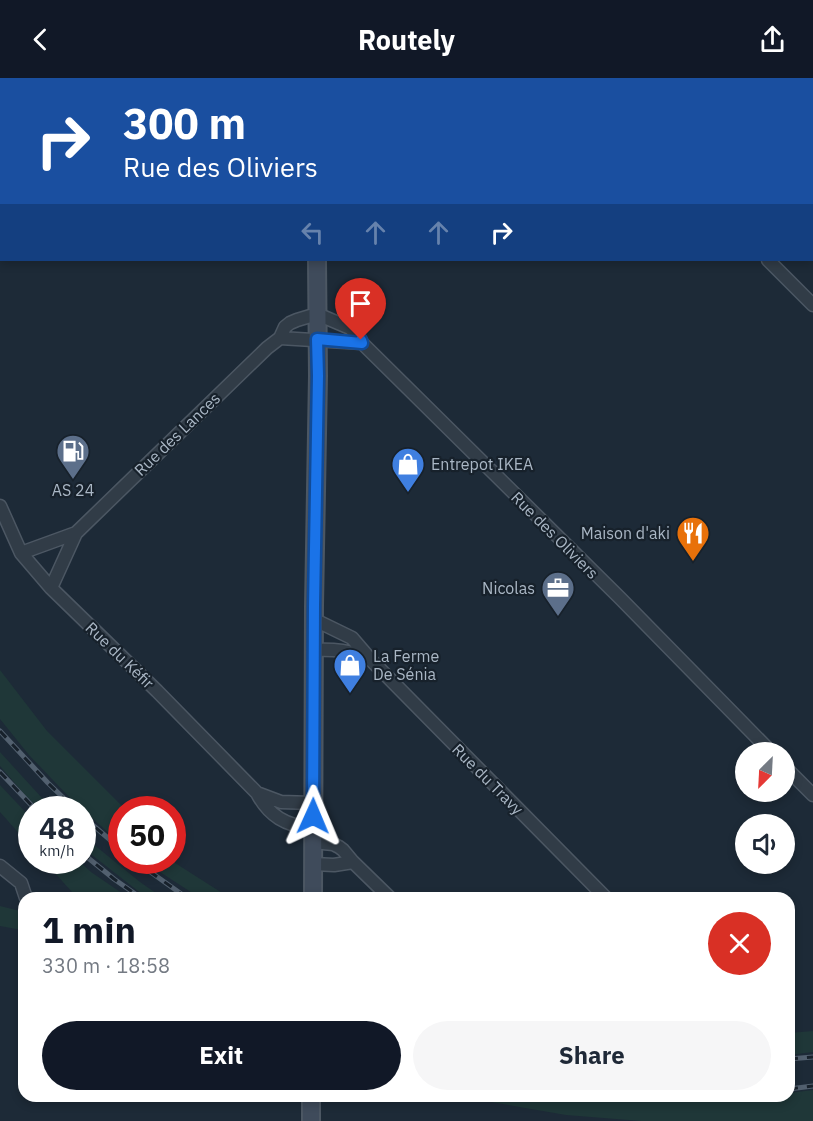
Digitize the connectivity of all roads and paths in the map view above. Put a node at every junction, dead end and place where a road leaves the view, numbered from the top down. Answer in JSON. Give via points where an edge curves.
{"nodes":[{"id":1,"x":317,"y":261,"type":"edge"},
{"id":2,"x":769,"y":261,"type":"edge"},
{"id":3,"x":813,"y":305,"type":"edge"},
{"id":4,"x":317,"y":314,"type":"junction"},
{"id":5,"x":280,"y":338,"type":"junction"},
{"id":6,"x":317,"y":339,"type":"junction"},
{"id":7,"x":362,"y":343,"type":"junction"},
{"id":8,"x":0,"y":506,"type":"edge"},
{"id":9,"x":76,"y":533,"type":"junction"},
{"id":10,"x":21,"y":553,"type":"junction"},
{"id":11,"x":51,"y":588,"type":"junction"},
{"id":12,"x":315,"y":620,"type":"junction"},
{"id":13,"x":314,"y":650,"type":"junction"},
{"id":14,"x":370,"y":659,"type":"junction"},
{"id":15,"x":761,"y":742,"type":"edge"},
{"id":16,"x":795,"y":777,"type":"edge"},
{"id":17,"x":256,"y":793,"type":"junction"},
{"id":18,"x":813,"y":795,"type":"edge"},
{"id":19,"x":313,"y":803,"type":"junction"},
{"id":20,"x":313,"y":835,"type":"junction"},
{"id":21,"x":353,"y":862,"type":"junction"},
{"id":22,"x":312,"y":864,"type":"junction"},
{"id":23,"x":0,"y":866,"type":"edge"},
{"id":24,"x":24,"y":892,"type":"edge"},
{"id":25,"x":313,"y":892,"type":"edge"},
{"id":26,"x":384,"y":892,"type":"edge"},
{"id":27,"x":600,"y":892,"type":"edge"},
{"id":28,"x":311,"y":1102,"type":"edge"},
{"id":29,"x":311,"y":1121,"type":"edge"}],
"edges":[{"from":1,"to":4,"type":"main road"},
{"from":2,"to":3,"type":"street"},
{"from":4,"to":5,"type":"street","name":"Rue des Lances","via":[[285,327]]},
{"from":4,"to":6,"type":"main road"},
{"from":4,"to":7,"type":"street","name":"Rue des Oliviers","via":[[350,328]]},
{"from":5,"to":6,"type":"street"},
{"from":5,"to":9,"type":"street","name":"Rue des Lances"},
{"from":6,"to":7,"type":"street"},
{"from":6,"to":12,"type":"main road"},
{"from":7,"to":15,"type":"street","name":"Rue des Oliviers"},
{"from":8,"to":10,"type":"street","name":"Rue du Kéfir"},
{"from":9,"to":10,"type":"street","name":"Rue des Lances"},
{"from":9,"to":11,"type":"street","name":"Rue des Lances"},
{"from":10,"to":11,"type":"street","name":"Rue du Kéfir"},
{"from":11,"to":17,"type":"street","name":"Rue du Kéfir"},
{"from":12,"to":13,"type":"main road"},
{"from":12,"to":14,"type":"street","name":"Rue du Travy","via":[[345,633]]},
{"from":13,"to":14,"type":"street","name":"Rue du Travy","via":[[338,649]]},
{"from":13,"to":19,"type":"main road"},
{"from":14,"to":27,"type":"street","name":"Rue du Travy"},
{"from":16,"to":18,"type":"street"},
{"from":17,"to":19,"type":"street","name":"Rue du Kéfir","via":[[280,802]]},
{"from":17,"to":20,"type":"street","name":"Rue du Kéfir","via":[[265,807],[282,820]]},
{"from":19,"to":20,"type":"main road"},
{"from":20,"to":21,"type":"street","via":[[339,847]]},
{"from":20,"to":22,"type":"main road"},
{"from":21,"to":22,"type":"street"},
{"from":21,"to":26,"type":"street"},
{"from":22,"to":25,"type":"main road"},
{"from":23,"to":24,"type":"street","via":[[21,883]]},
{"from":28,"to":29,"type":"main road"}]}
